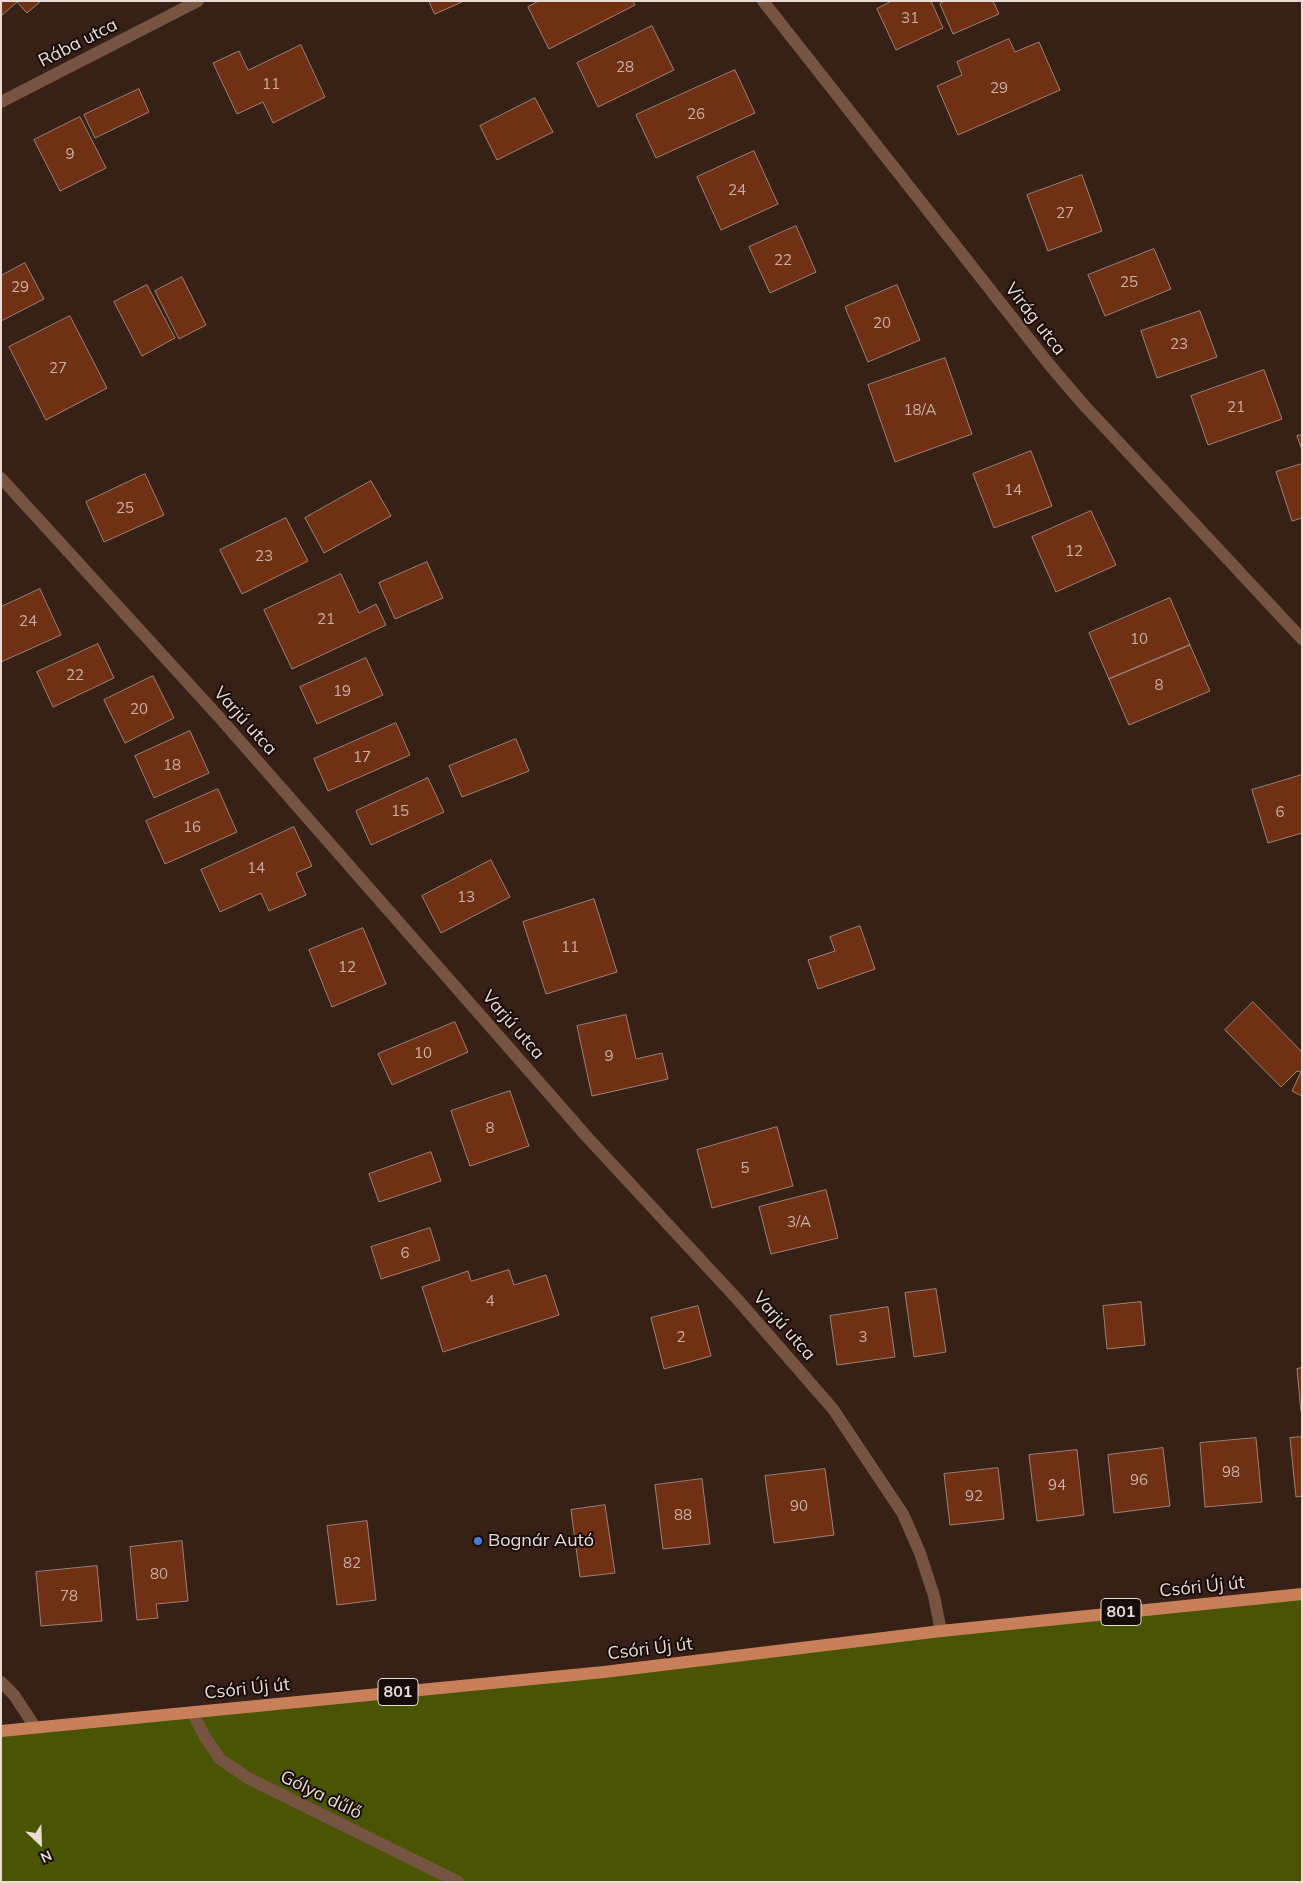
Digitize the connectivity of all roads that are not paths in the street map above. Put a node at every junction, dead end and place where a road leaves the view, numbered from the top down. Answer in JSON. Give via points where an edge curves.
{"nodes":[{"id":1,"x":198,"y":1,"type":"edge"},
{"id":2,"x":762,"y":1,"type":"edge"},
{"id":3,"x":1,"y":102,"type":"edge"},
{"id":4,"x":1,"y":478,"type":"edge"},
{"id":5,"x":1302,"y":639,"type":"edge"},
{"id":6,"x":1302,"y":1594,"type":"edge"},
{"id":7,"x":941,"y":1631,"type":"junction"},
{"id":8,"x":1,"y":1682,"type":"edge"},
{"id":9,"x":192,"y":1712,"type":"junction"},
{"id":10,"x":35,"y":1727,"type":"junction"},
{"id":11,"x":1,"y":1731,"type":"edge"},
{"id":12,"x":458,"y":1882,"type":"edge"}],
"edges":[{"from":1,"to":3,"type":"street","name":"Rába utca"},
{"from":2,"to":5,"type":"street","name":"Virág utca","via":[[1048,363]]},
{"from":4,"to":7,"type":"street","name":"Varjú utca","via":[[219,717],[588,1138],[738,1300],[833,1409],[903,1514],[932,1589]]},
{"from":6,"to":7,"type":"main road","name":"Csóri Új út","number":"801"},
{"from":7,"to":9,"type":"main road","name":"Csóri Új út","number":"801","via":[[604,1672]]},
{"from":8,"to":10,"type":"street","via":[[14,1695]]},
{"from":9,"to":10,"type":"main road","name":"Csóri Új út","number":"801"},
{"from":9,"to":12,"type":"street","name":"Gólya dűlő","via":[[220,1759],[248,1778]]},
{"from":10,"to":11,"type":"main road","name":"Csóri Új út","number":"801"}]}
